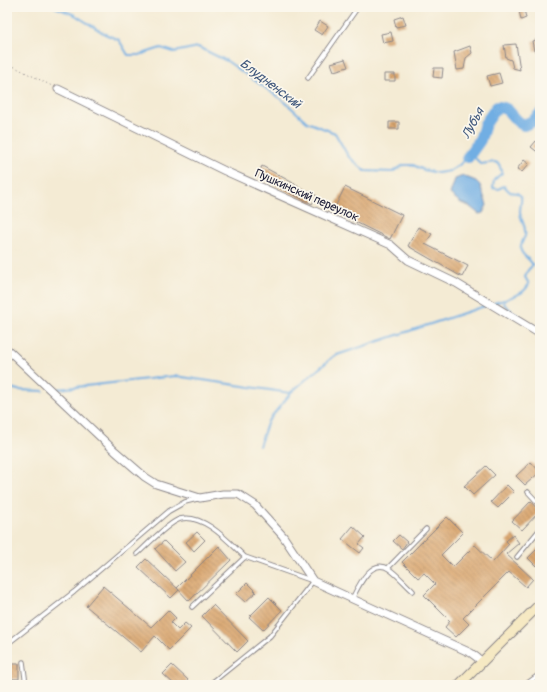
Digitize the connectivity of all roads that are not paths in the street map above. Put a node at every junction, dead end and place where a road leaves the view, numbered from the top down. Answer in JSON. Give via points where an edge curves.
{"nodes":[{"id":1,"x":358,"y":7,"type":"edge"},
{"id":2,"x":308,"y":78,"type":"dead end"},
{"id":3,"x":58,"y":89,"type":"road end"},
{"id":4,"x":540,"y":334,"type":"edge"},
{"id":5,"x":7,"y":349,"type":"edge"},
{"id":6,"x":528,"y":492,"type":"dead end"},
{"id":7,"x":200,"y":498,"type":"junction"},
{"id":8,"x":540,"y":505,"type":"edge"},
{"id":9,"x":426,"y":529,"type":"dead end"},
{"id":10,"x":540,"y":529,"type":"edge"},
{"id":11,"x":137,"y":554,"type":"dead end"},
{"id":12,"x":245,"y":557,"type":"junction"},
{"id":13,"x":517,"y":557,"type":"dead end"},
{"id":14,"x":388,"y":568,"type":"junction"},
{"id":15,"x":314,"y":580,"type":"junction"},
{"id":16,"x":413,"y":591,"type":"dead end"},
{"id":17,"x":352,"y":599,"type":"junction"},
{"id":18,"x":540,"y":604,"type":"edge"},
{"id":19,"x":192,"y":606,"type":"dead end"},
{"id":20,"x":11,"y":641,"type":"dead end"},
{"id":21,"x":23,"y":662,"type":"dead end"},
{"id":22,"x":482,"y":662,"type":"junction"},
{"id":23,"x":540,"y":674,"type":"edge"},
{"id":24,"x":26,"y":685,"type":"edge"},
{"id":25,"x":209,"y":685,"type":"edge"},
{"id":26,"x":459,"y":685,"type":"edge"},
{"id":27,"x":525,"y":685,"type":"edge"}],
"edges":[{"from":1,"to":2,"type":"lane"},
{"from":3,"to":4,"type":"street","name":"Пушкинский переулок","via":[[225,171],[391,245],[408,260],[456,283]]},
{"from":5,"to":7,"type":"street","via":[[145,477],[156,484]]},
{"from":6,"to":8,"type":"lane"},
{"from":7,"to":15,"type":"street","via":[[223,494],[238,494],[246,498],[283,536]]},
{"from":7,"to":20,"type":"lane","via":[[169,510],[74,592]]},
{"from":9,"to":14,"type":"lane"},
{"from":10,"to":13,"type":"lane"},
{"from":11,"to":12,"type":"lane","via":[[179,519],[188,518],[205,523],[217,531]]},
{"from":12,"to":15,"type":"lane"},
{"from":12,"to":19,"type":"lane"},
{"from":14,"to":16,"type":"lane"},
{"from":14,"to":17,"type":"lane","via":[[380,566],[370,571],[363,578]]},
{"from":15,"to":17,"type":"street"},
{"from":15,"to":25,"type":"lane","via":[[270,636]]},
{"from":17,"to":22,"type":"street","via":[[470,653]]},
{"from":18,"to":22,"type":"street"},
{"from":21,"to":24,"type":"lane"},
{"from":22,"to":26,"type":"street"},
{"from":23,"to":27,"type":"lane"}]}
